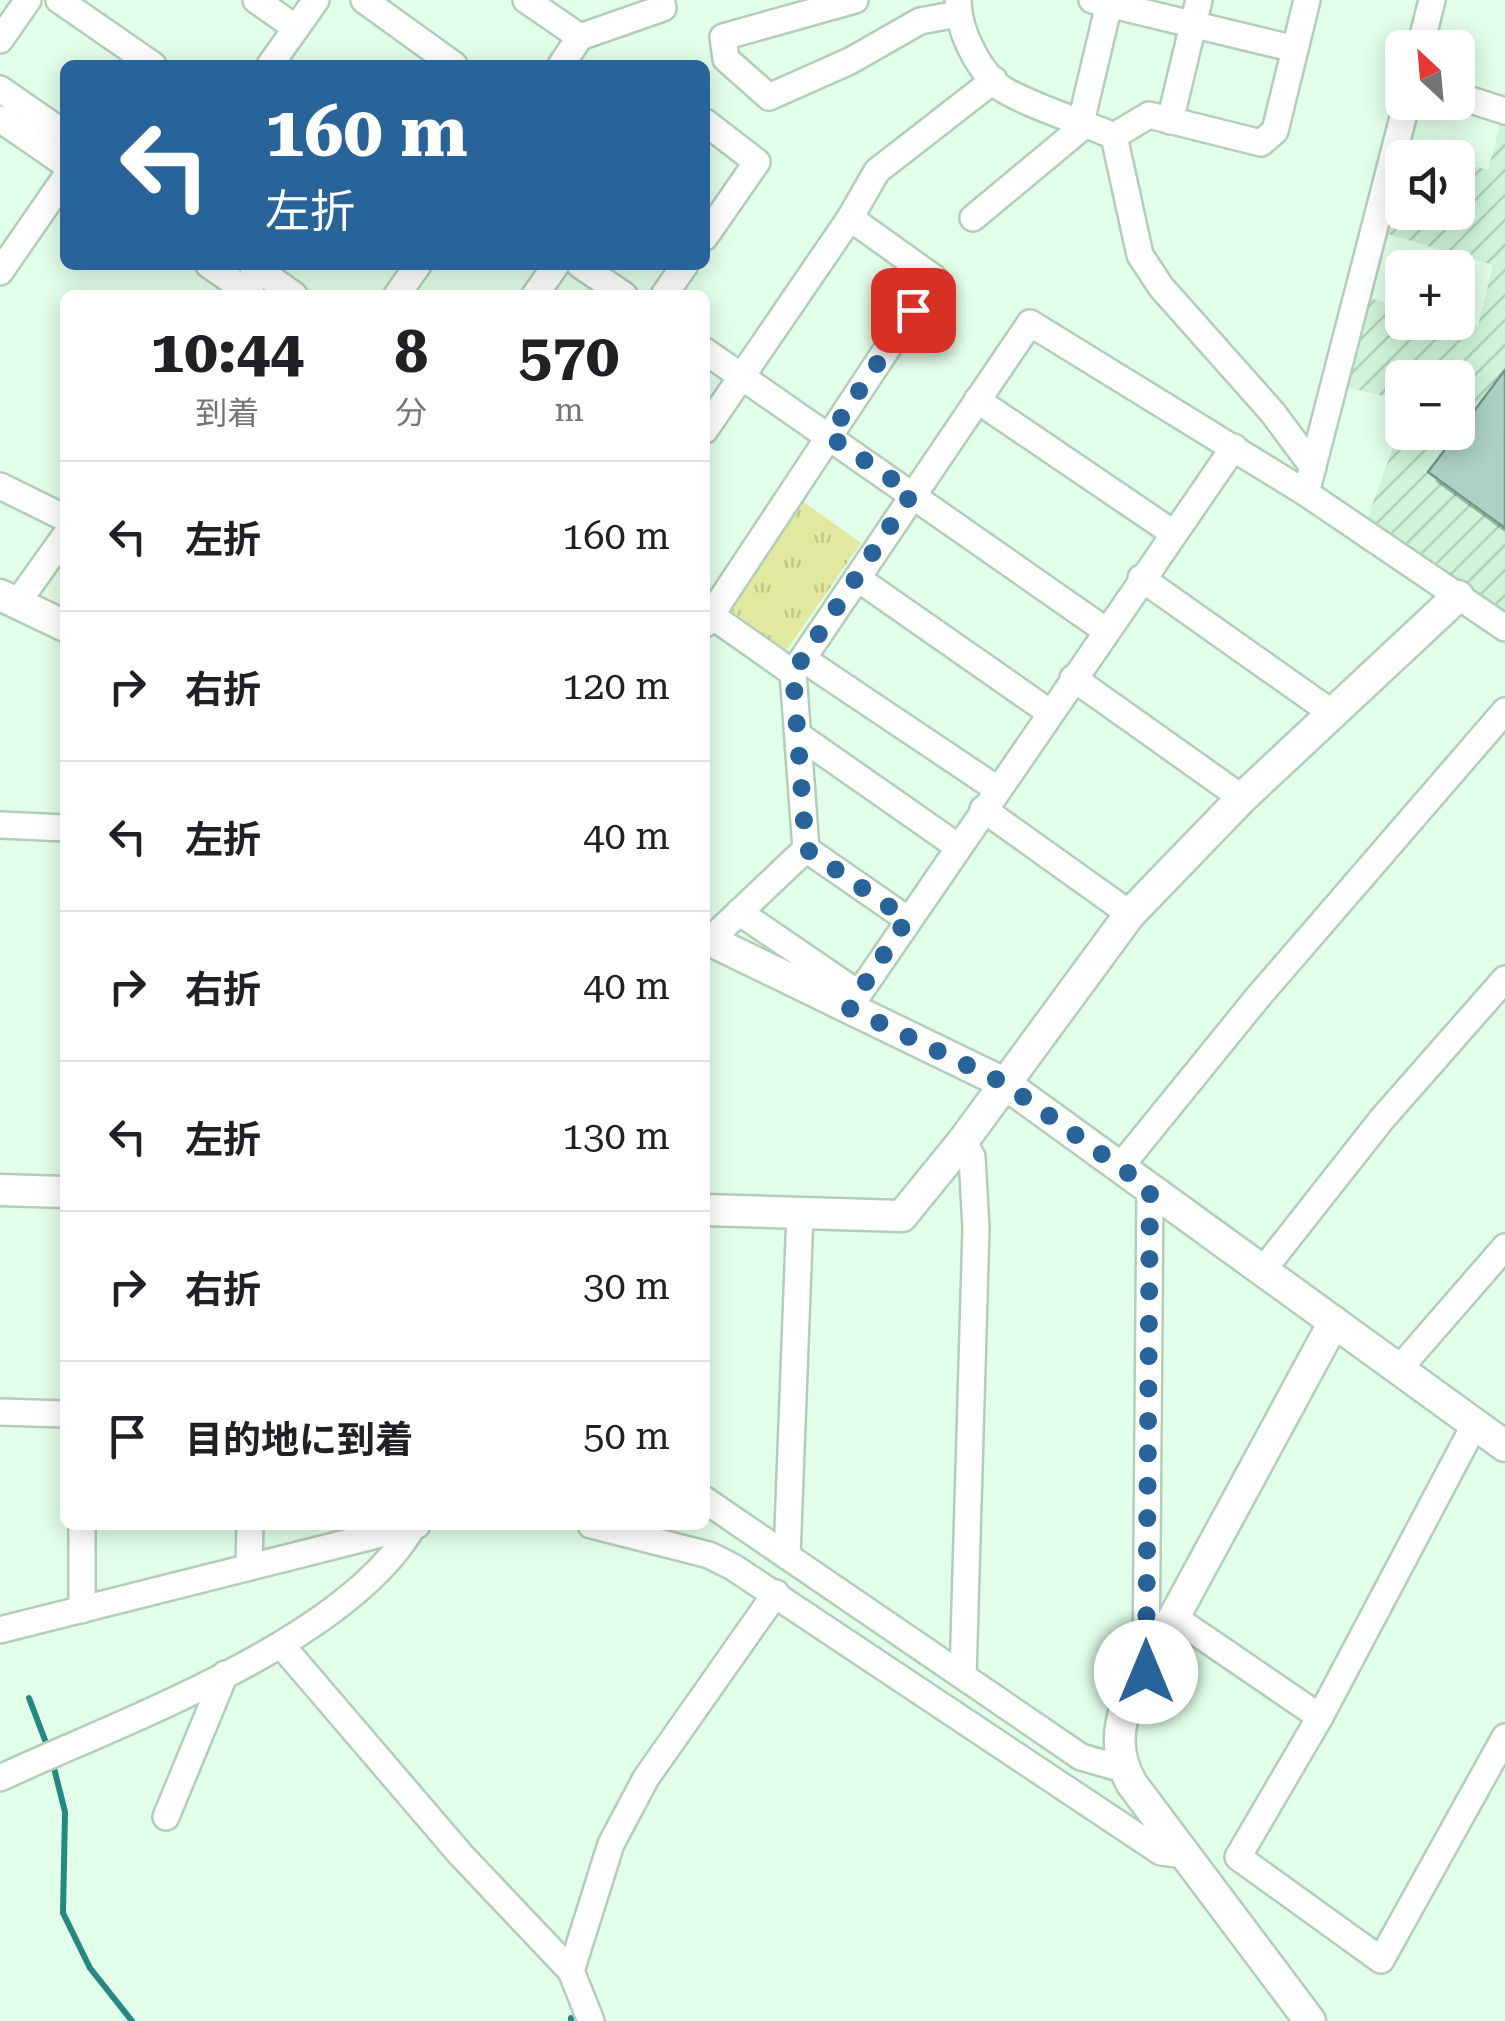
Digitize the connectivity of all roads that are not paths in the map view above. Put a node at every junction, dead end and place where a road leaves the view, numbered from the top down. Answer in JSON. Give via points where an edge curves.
{"nodes":[{"id":1,"x":28,"y":0,"type":"edge"},
{"id":2,"x":59,"y":0,"type":"edge"},
{"id":3,"x":256,"y":0,"type":"edge"},
{"id":4,"x":316,"y":0,"type":"edge"},
{"id":5,"x":364,"y":0,"type":"edge"},
{"id":6,"x":661,"y":0,"type":"edge"},
{"id":7,"x":855,"y":0,"type":"edge"},
{"id":8,"x":1307,"y":0,"type":"edge"},
{"id":9,"x":1432,"y":0,"type":"edge"},
{"id":10,"x":1105,"y":2,"type":"edge"},
{"id":11,"x":536,"y":3,"type":"edge"},
{"id":12,"x":958,"y":7,"type":"edge"},
{"id":13,"x":1196,"y":12,"type":"edge"},
{"id":14,"x":296,"y":28,"type":"junction"},
{"id":15,"x":1424,"y":30,"type":"edge"},
{"id":16,"x":580,"y":37,"type":"junction"},
{"id":17,"x":0,"y":40,"type":"edge"},
{"id":18,"x":1295,"y":49,"type":"junction"},
{"id":19,"x":147,"y":60,"type":"edge"},
{"id":20,"x":279,"y":60,"type":"edge"},
{"id":21,"x":447,"y":60,"type":"edge"},
{"id":22,"x":564,"y":60,"type":"edge"},
{"id":23,"x":994,"y":80,"type":"junction"},
{"id":24,"x":0,"y":88,"type":"edge"},
{"id":25,"x":1475,"y":101,"type":"edge"},
{"id":26,"x":1505,"y":111,"type":"edge"},
{"id":27,"x":0,"y":119,"type":"edge"},
{"id":28,"x":1170,"y":120,"type":"junction"},
{"id":29,"x":1401,"y":120,"type":"edge"},
{"id":30,"x":1083,"y":123,"type":"junction"},
{"id":31,"x":710,"y":126,"type":"edge"},
{"id":32,"x":60,"y":130,"type":"edge"},
{"id":33,"x":1114,"y":136,"type":"junction"},
{"id":34,"x":60,"y":161,"type":"edge"},
{"id":35,"x":60,"y":185,"type":"edge"},
{"id":36,"x":850,"y":218,"type":"junction"},
{"id":37,"x":972,"y":218,"type":"dead end"},
{"id":38,"x":710,"y":230,"type":"edge"},
{"id":39,"x":220,"y":270,"type":"edge"},
{"id":40,"x":587,"y":270,"type":"edge"},
{"id":41,"x":0,"y":272,"type":"edge"},
{"id":42,"x":249,"y":283,"type":"edge"},
{"id":43,"x":275,"y":290,"type":"edge"},
{"id":44,"x":617,"y":290,"type":"edge"},
{"id":45,"x":710,"y":354,"type":"edge"},
{"id":46,"x":743,"y":377,"type":"junction"},
{"id":47,"x":977,"y":400,"type":"junction"},
{"id":48,"x":710,"y":423,"type":"edge"},
{"id":49,"x":829,"y":436,"type":"junction"},
{"id":50,"x":1234,"y":447,"type":"junction"},
{"id":51,"x":1312,"y":467,"type":"junction"},
{"id":52,"x":0,"y":486,"type":"edge"},
{"id":53,"x":912,"y":493,"type":"junction"},
{"id":54,"x":1306,"y":493,"type":"junction"},
{"id":55,"x":60,"y":516,"type":"edge"},
{"id":56,"x":1173,"y":533,"type":"junction"},
{"id":57,"x":60,"y":542,"type":"edge"},
{"id":58,"x":857,"y":578,"type":"junction"},
{"id":59,"x":1141,"y":578,"type":"junction"},
{"id":60,"x":1458,"y":596,"type":"junction"},
{"id":61,"x":8,"y":599,"type":"edge"},
{"id":62,"x":710,"y":613,"type":"edge"},
{"id":63,"x":710,"y":619,"type":"edge"},
{"id":64,"x":60,"y":624,"type":"edge"},
{"id":65,"x":1505,"y":628,"type":"edge"},
{"id":66,"x":1104,"y":630,"type":"junction"},
{"id":67,"x":798,"y":666,"type":"junction"},
{"id":68,"x":1073,"y":678,"type":"junction"},
{"id":69,"x":1049,"y":712,"type":"junction"},
{"id":70,"x":1505,"y":712,"type":"edge"},
{"id":71,"x":1332,"y":713,"type":"junction"},
{"id":72,"x":798,"y":735,"type":"junction"},
{"id":73,"x":1242,"y":798,"type":"junction"},
{"id":74,"x":990,"y":799,"type":"junction"},
{"id":75,"x":0,"y":825,"type":"edge"},
{"id":76,"x":60,"y":828,"type":"edge"},
{"id":77,"x":957,"y":846,"type":"junction"},
{"id":78,"x":806,"y":849,"type":"junction"},
{"id":79,"x":739,"y":912,"type":"junction"},
{"id":80,"x":1130,"y":914,"type":"junction"},
{"id":81,"x":907,"y":919,"type":"junction"},
{"id":82,"x":710,"y":936,"type":"edge"},
{"id":83,"x":710,"y":940,"type":"edge"},
{"id":84,"x":1505,"y":979,"type":"edge"},
{"id":85,"x":853,"y":1000,"type":"junction"},
{"id":86,"x":1004,"y":1083,"type":"junction"},
{"id":87,"x":963,"y":1142,"type":"junction"},
{"id":88,"x":1120,"y":1167,"type":"junction"},
{"id":89,"x":1150,"y":1189,"type":"junction"},
{"id":90,"x":0,"y":1190,"type":"edge"},
{"id":91,"x":60,"y":1192,"type":"edge"},
{"id":92,"x":710,"y":1210,"type":"edge"},
{"id":93,"x":800,"y":1212,"type":"junction"},
{"id":94,"x":1505,"y":1247,"type":"edge"},
{"id":95,"x":1263,"y":1270,"type":"junction"},
{"id":96,"x":1334,"y":1322,"type":"junction"},
{"id":97,"x":1400,"y":1369,"type":"junction"},
{"id":98,"x":0,"y":1412,"type":"edge"},
{"id":99,"x":60,"y":1414,"type":"edge"},
{"id":100,"x":1475,"y":1424,"type":"junction"},
{"id":101,"x":1505,"y":1446,"type":"edge"},
{"id":102,"x":710,"y":1503,"type":"edge"},
{"id":103,"x":82,"y":1530,"type":"edge"},
{"id":104,"x":250,"y":1530,"type":"edge"},
{"id":105,"x":398,"y":1530,"type":"edge"},
{"id":106,"x":413,"y":1530,"type":"edge"},
{"id":107,"x":610,"y":1530,"type":"edge"},
{"id":108,"x":788,"y":1556,"type":"junction"},
{"id":109,"x":249,"y":1566,"type":"junction"},
{"id":110,"x":776,"y":1593,"type":"junction"},
{"id":111,"x":82,"y":1610,"type":"junction"},
{"id":112,"x":1175,"y":1618,"type":"junction"},
{"id":113,"x":0,"y":1630,"type":"edge"},
{"id":114,"x":283,"y":1647,"type":"junction"},
{"id":115,"x":1146,"y":1672,"type":"junction"},
{"id":116,"x":225,"y":1674,"type":"junction"},
{"id":117,"x":963,"y":1676,"type":"junction"},
{"id":118,"x":1320,"y":1717,"type":"junction"},
{"id":119,"x":1505,"y":1737,"type":"edge"},
{"id":120,"x":1123,"y":1769,"type":"junction"},
{"id":121,"x":0,"y":1778,"type":"edge"},
{"id":122,"x":166,"y":1818,"type":"dead end"},
{"id":123,"x":1184,"y":1855,"type":"junction"},
{"id":124,"x":570,"y":1971,"type":"junction"},
{"id":125,"x":591,"y":2021,"type":"edge"},
{"id":126,"x":1310,"y":2021,"type":"edge"}],
"edges":[{"from":1,"to":17,"type":"street"},
{"from":2,"to":19,"type":"street"},
{"from":3,"to":14,"type":"street"},
{"from":4,"to":14,"type":"street"},
{"from":5,"to":21,"type":"street"},
{"from":6,"to":16,"type":"street","via":[[662,8]]},
{"from":7,"to":12,"type":"street","via":[[723,37],[726,59],[769,97]]},
{"from":8,"to":18,"type":"street"},
{"from":9,"to":15,"type":"street"},
{"from":10,"to":13,"type":"street"},
{"from":10,"to":30,"type":"street"},
{"from":11,"to":16,"type":"street"},
{"from":12,"to":23,"type":"street","via":[[972,50]]},
{"from":13,"to":18,"type":"street"},
{"from":13,"to":28,"type":"street"},
{"from":14,"to":20,"type":"street"},
{"from":16,"to":22,"type":"street"},
{"from":18,"to":28,"type":"street","via":[[1275,130],[1261,143]]},
{"from":23,"to":30,"type":"street"},
{"from":23,"to":36,"type":"street","via":[[878,171]]},
{"from":24,"to":32,"type":"street"},
{"from":25,"to":26,"type":"street"},
{"from":27,"to":34,"type":"street"},
{"from":28,"to":33,"type":"street","via":[[1149,116]]},
{"from":29,"to":51,"type":"street"},
{"from":30,"to":33,"type":"street"},
{"from":30,"to":37,"type":"street"},
{"from":31,"to":38,"type":"street","via":[[758,162]]},
{"from":33,"to":51,"type":"street","via":[[1140,255],[1274,412]]},
{"from":35,"to":41,"type":"street"},
{"from":36,"to":46,"type":"street"},
{"from":36,"to":49,"type":"street","via":[[934,278]]},
{"from":39,"to":42,"type":"street"},
{"from":40,"to":44,"type":"street"},
{"from":42,"to":43,"type":"street"},
{"from":45,"to":46,"type":"street"},
{"from":46,"to":48,"type":"street"},
{"from":46,"to":49,"type":"street"},
{"from":47,"to":50,"type":"street","via":[[1030,323]]},
{"from":47,"to":53,"type":"street"},
{"from":47,"to":56,"type":"street"},
{"from":49,"to":53,"type":"street"},
{"from":49,"to":62,"type":"street"},
{"from":50,"to":54,"type":"street"},
{"from":50,"to":56,"type":"street"},
{"from":51,"to":54,"type":"street"},
{"from":52,"to":55,"type":"street"},
{"from":53,"to":58,"type":"street"},
{"from":53,"to":66,"type":"street"},
{"from":54,"to":60,"type":"street"},
{"from":56,"to":59,"type":"street"},
{"from":57,"to":61,"type":"street"},
{"from":58,"to":67,"type":"street"},
{"from":58,"to":69,"type":"street"},
{"from":59,"to":66,"type":"street"},
{"from":59,"to":71,"type":"street"},
{"from":60,"to":65,"type":"street"},
{"from":60,"to":71,"type":"street"},
{"from":61,"to":64,"type":"street"},
{"from":63,"to":67,"type":"street"},
{"from":66,"to":68,"type":"street"},
{"from":67,"to":72,"type":"street"},
{"from":67,"to":74,"type":"street"},
{"from":68,"to":69,"type":"street"},
{"from":68,"to":73,"type":"street"},
{"from":69,"to":74,"type":"street"},
{"from":70,"to":88,"type":"street"},
{"from":71,"to":73,"type":"street"},
{"from":72,"to":77,"type":"street"},
{"from":72,"to":78,"type":"street"},
{"from":73,"to":80,"type":"street"},
{"from":74,"to":77,"type":"street"},
{"from":74,"to":80,"type":"street"},
{"from":75,"to":76,"type":"street"},
{"from":77,"to":81,"type":"street"},
{"from":78,"to":79,"type":"street"},
{"from":78,"to":81,"type":"street"},
{"from":79,"to":82,"type":"street"},
{"from":79,"to":85,"type":"street"},
{"from":80,"to":86,"type":"street"},
{"from":81,"to":85,"type":"street"},
{"from":83,"to":85,"type":"street"},
{"from":84,"to":95,"type":"street","via":[[1382,1119]]},
{"from":85,"to":86,"type":"street"},
{"from":86,"to":87,"type":"street"},
{"from":86,"to":88,"type":"street"},
{"from":87,"to":93,"type":"street","via":[[902,1216]]},
{"from":87,"to":117,"type":"street","via":[[972,1157],[976,1228]]},
{"from":88,"to":89,"type":"street"},
{"from":89,"to":95,"type":"street"},
{"from":89,"to":115,"type":"street"},
{"from":90,"to":91,"type":"street"},
{"from":92,"to":93,"type":"street"},
{"from":93,"to":108,"type":"street"},
{"from":94,"to":97,"type":"street"},
{"from":95,"to":96,"type":"street"},
{"from":96,"to":97,"type":"street"},
{"from":96,"to":112,"type":"street"},
{"from":97,"to":100,"type":"street"},
{"from":98,"to":99,"type":"street"},
{"from":100,"to":101,"type":"street"},
{"from":100,"to":118,"type":"street"},
{"from":102,"to":108,"type":"street"},
{"from":103,"to":111,"type":"street"},
{"from":104,"to":109,"type":"street"},
{"from":105,"to":109,"type":"street"},
{"from":106,"to":114,"type":"street","via":[[397,1555]]},
{"from":107,"to":110,"type":"street","via":[[708,1555]]},
{"from":108,"to":117,"type":"street"},
{"from":109,"to":111,"type":"street"},
{"from":110,"to":123,"type":"street","via":[[1161,1852]]},
{"from":110,"to":124,"type":"street","via":[[646,1778],[611,1844]]},
{"from":111,"to":113,"type":"street"},
{"from":112,"to":115,"type":"street"},
{"from":112,"to":118,"type":"street"},
{"from":114,"to":116,"type":"street"},
{"from":114,"to":124,"type":"street"},
{"from":115,"to":120,"type":"street","via":[[1120,1723]]},
{"from":116,"to":121,"type":"street"},
{"from":116,"to":122,"type":"street"},
{"from":117,"to":120,"type":"street","via":[[1081,1757]]},
{"from":118,"to":119,"type":"street","via":[[1238,1857],[1381,1960]]},
{"from":120,"to":123,"type":"street"},
{"from":123,"to":126,"type":"street"},
{"from":124,"to":125,"type":"street"}]}
